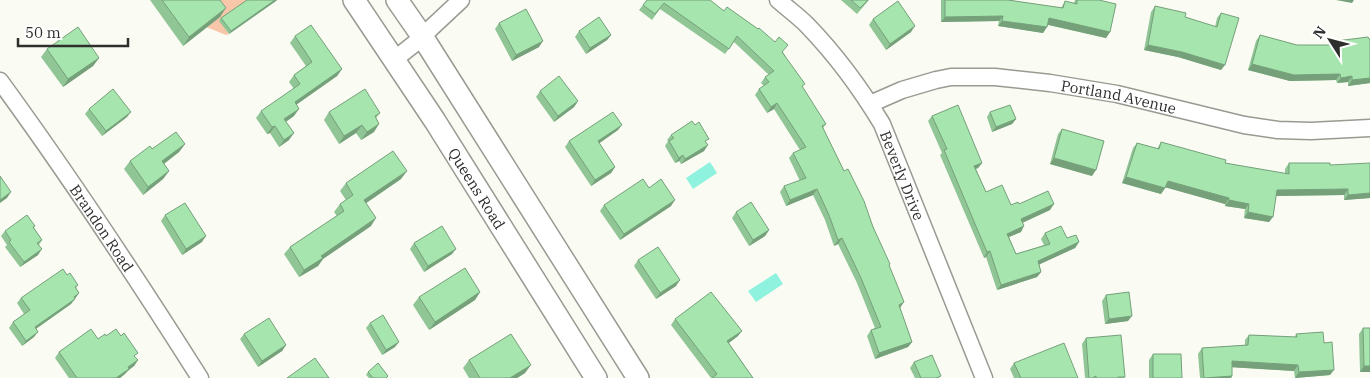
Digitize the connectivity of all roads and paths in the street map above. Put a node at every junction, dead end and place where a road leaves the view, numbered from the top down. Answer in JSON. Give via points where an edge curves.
{"nodes":[{"id":1,"x":354,"y":0,"type":"edge"},
{"id":2,"x":397,"y":0,"type":"edge"},
{"id":3,"x":461,"y":0,"type":"edge"},
{"id":4,"x":778,"y":0,"type":"edge"},
{"id":5,"x":422,"y":36,"type":"junction"},
{"id":6,"x":395,"y":59,"type":"junction"},
{"id":7,"x":0,"y":81,"type":"edge"},
{"id":8,"x":870,"y":104,"type":"junction"},
{"id":9,"x":1370,"y":128,"type":"edge"},
{"id":10,"x":596,"y":312,"type":"junction"},
{"id":11,"x":567,"y":330,"type":"junction"},
{"id":12,"x":200,"y":378,"type":"edge"},
{"id":13,"x":596,"y":378,"type":"edge"},
{"id":14,"x":638,"y":378,"type":"edge"},
{"id":15,"x":984,"y":378,"type":"edge"}],
"edges":[{"from":1,"to":6,"type":"street","name":"Queens Road"},
{"from":2,"to":5,"type":"street"},
{"from":3,"to":5,"type":"street"},
{"from":4,"to":8,"type":"street","name":"Beverly Drive","via":[[826,46]]},
{"from":5,"to":6,"type":"street"},
{"from":5,"to":10,"type":"street"},
{"from":6,"to":11,"type":"street","name":"Queens Road"},
{"from":7,"to":12,"type":"street","name":"Brandon Road","via":[[75,186]]},
{"from":8,"to":9,"type":"street","name":"Portland Avenue","via":[[936,80],[995,77],[1117,94],[1242,125],[1311,131]]},
{"from":8,"to":15,"type":"street","name":"Beverly Drive","via":[[888,138]]},
{"from":10,"to":11,"type":"street"},
{"from":10,"to":14,"type":"street"},
{"from":11,"to":13,"type":"street","name":"Queens Road"}]}
